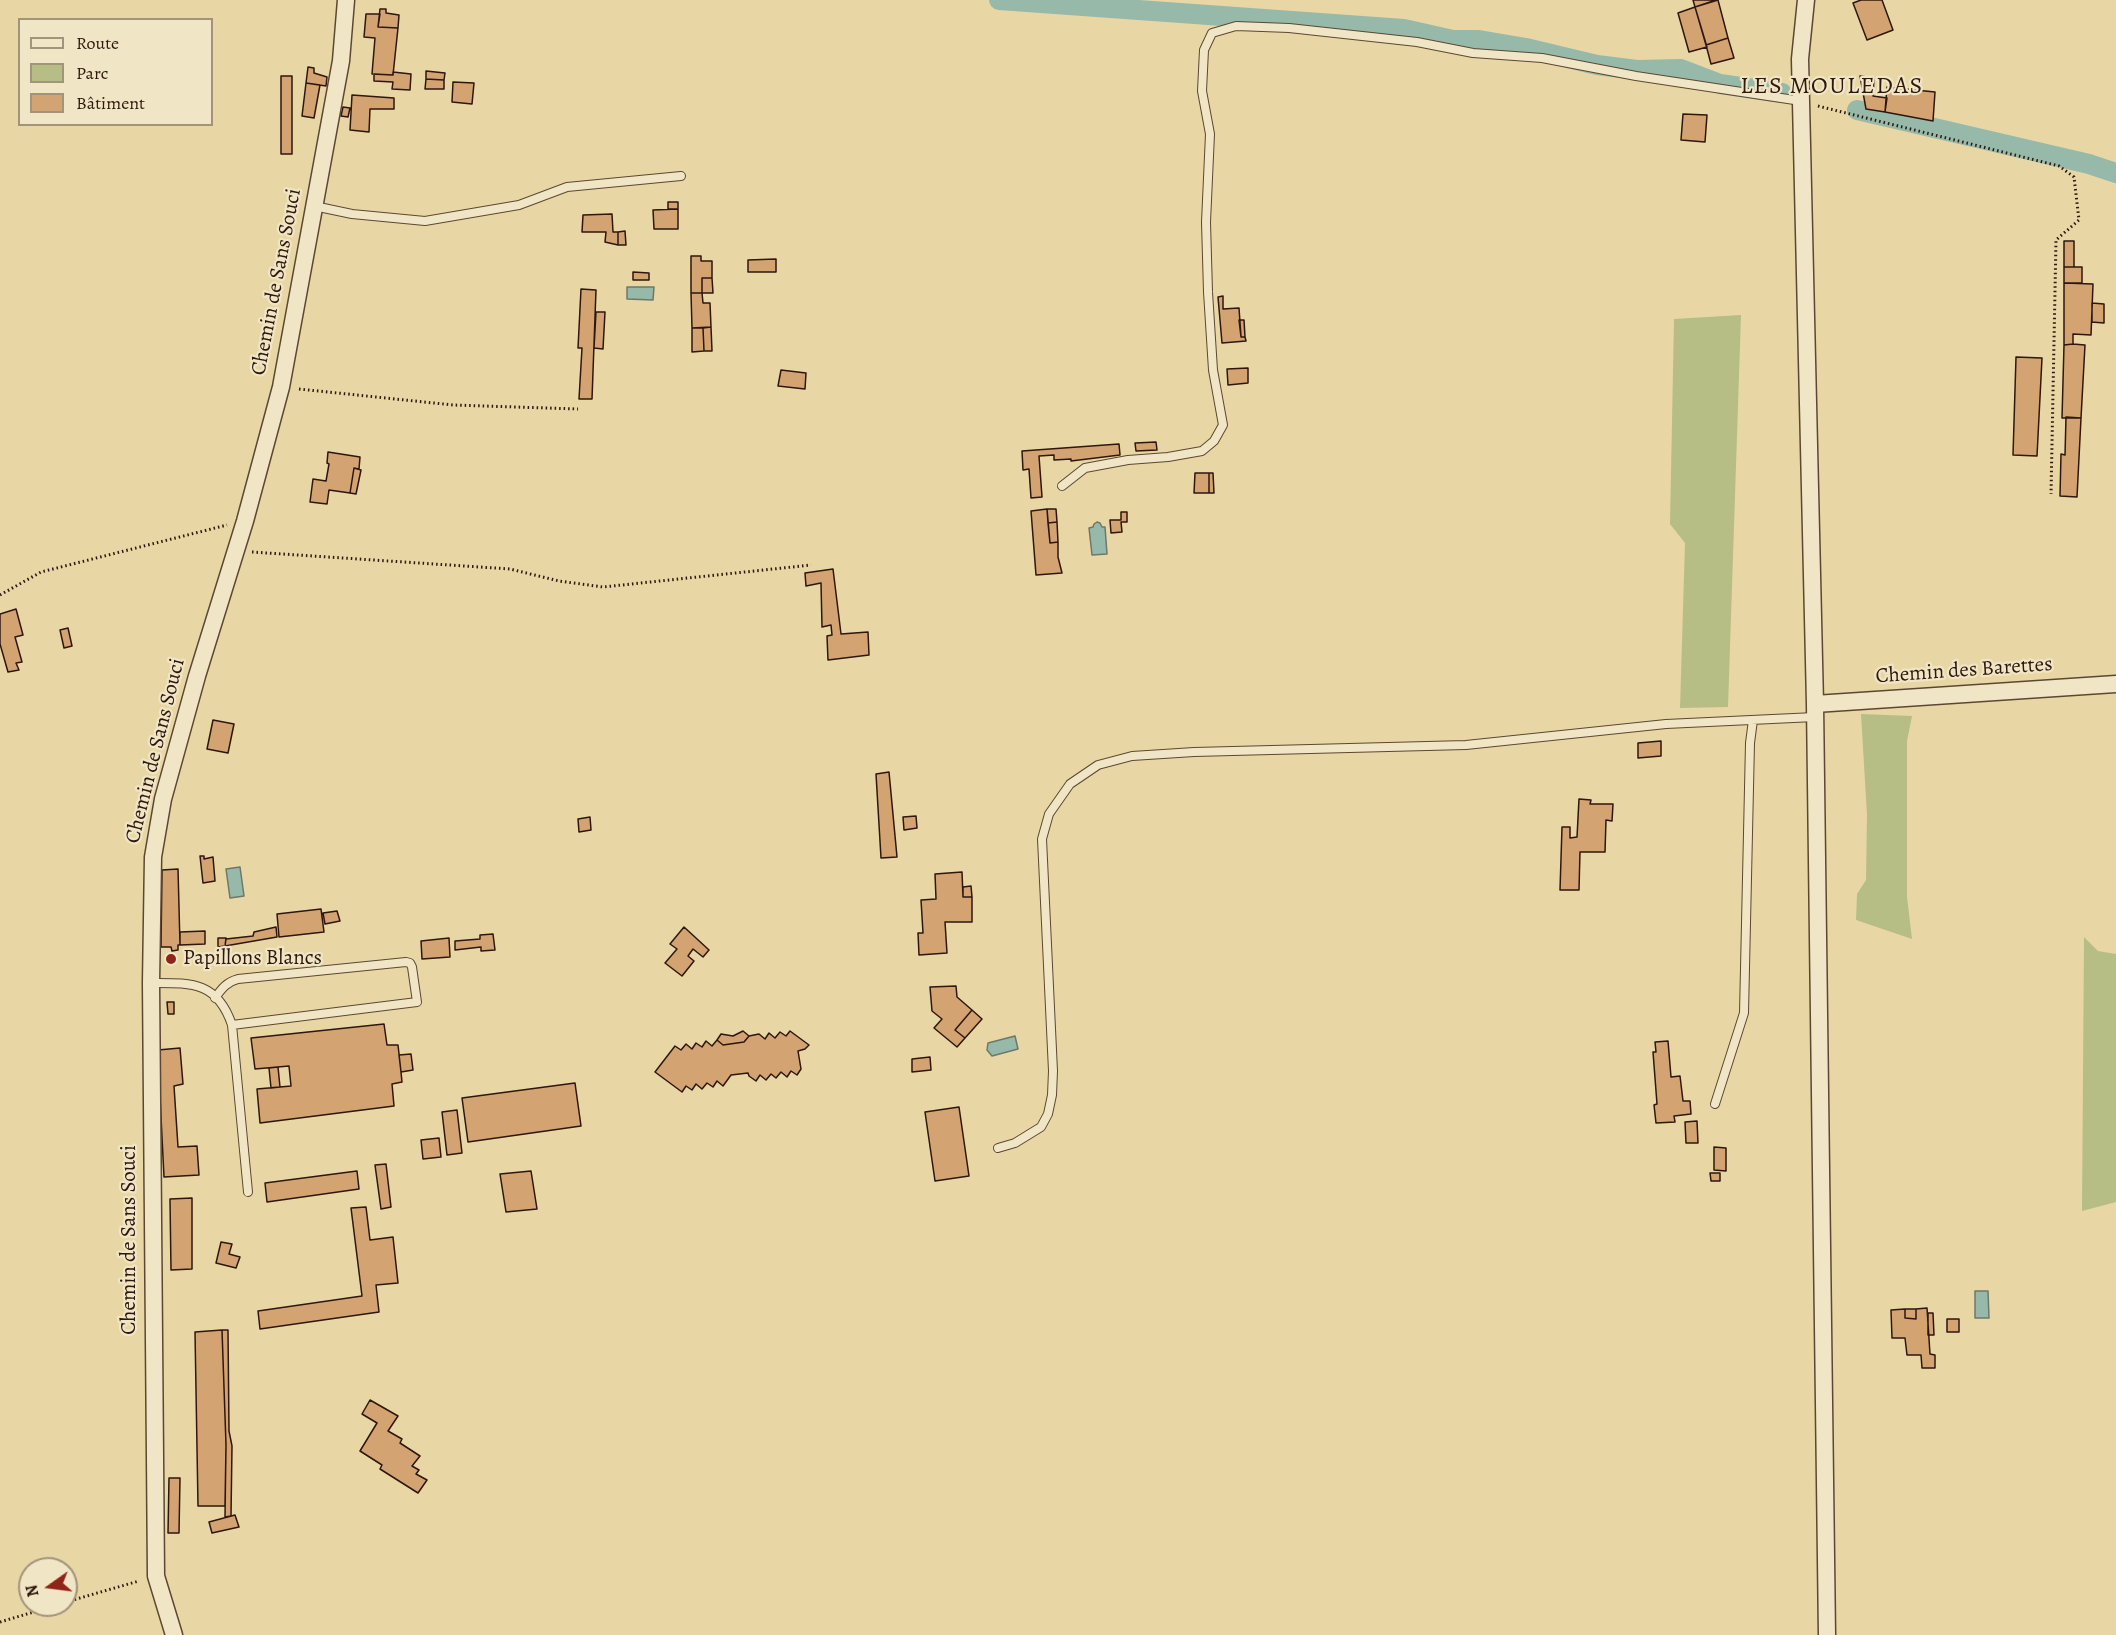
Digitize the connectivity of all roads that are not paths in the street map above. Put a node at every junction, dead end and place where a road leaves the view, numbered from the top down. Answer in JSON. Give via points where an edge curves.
{"nodes":[{"id":1,"x":346,"y":0,"type":"edge"},
{"id":2,"x":1806,"y":0,"type":"edge"},
{"id":3,"x":1801,"y":101,"type":"junction"},
{"id":4,"x":681,"y":176,"type":"dead end"},
{"id":5,"x":314,"y":206,"type":"junction"},
{"id":6,"x":1062,"y":486,"type":"dead end"},
{"id":7,"x":2116,"y":684,"type":"edge"},
{"id":8,"x":1815,"y":710,"type":"junction"},
{"id":9,"x":1753,"y":720,"type":"junction"},
{"id":10,"x":150,"y":983,"type":"junction"},
{"id":11,"x":215,"y":998,"type":"junction"},
{"id":12,"x":232,"y":1025,"type":"junction"},
{"id":13,"x":1715,"y":1104,"type":"dead end"},
{"id":14,"x":998,"y":1148,"type":"dead end"},
{"id":15,"x":248,"y":1192,"type":"dead end"},
{"id":16,"x":174,"y":1635,"type":"edge"},
{"id":17,"x":1827,"y":1635,"type":"edge"}],
"edges":[{"from":1,"to":5,"type":"street","name":"Chemin de Sans Souci","via":[[341,61]]},
{"from":2,"to":3,"type":"street","via":[[1800,59]]},
{"from":3,"to":6,"type":"lane","via":[[1542,58],[1473,53],[1405,41],[1289,28],[1236,26],[1212,33],[1204,50],[1202,91],[1210,134],[1208,292],[1213,370],[1223,424],[1214,441],[1202,451],[1085,468]]},
{"from":3,"to":8,"type":"street"},
{"from":4,"to":5,"type":"lane","via":[[567,187],[519,205],[425,221]]},
{"from":5,"to":10,"type":"street","name":"Chemin de Sans Souci","via":[[281,387],[163,799],[153,857]]},
{"from":7,"to":8,"type":"street","name":"Chemin des Barettes"},
{"from":8,"to":9,"type":"lane"},
{"from":8,"to":17,"type":"street"},
{"from":9,"to":13,"type":"lane","via":[[1744,1013]]},
{"from":9,"to":14,"type":"lane","via":[[1666,724],[1466,745],[1142,755],[1098,765],[1070,784],[1049,814],[1042,839],[1053,1071],[1048,1114],[1041,1127]]},
{"from":10,"to":11,"type":"lane","via":[[196,984]]},
{"from":10,"to":16,"type":"street","name":"Chemin de Sans Souci","via":[[156,1576]]},
{"from":11,"to":12,"type":"lane"},
{"from":11,"to":12,"type":"lane","via":[[225,985],[238,979],[406,962],[412,967],[417,1002]]},
{"from":12,"to":15,"type":"lane"}]}
